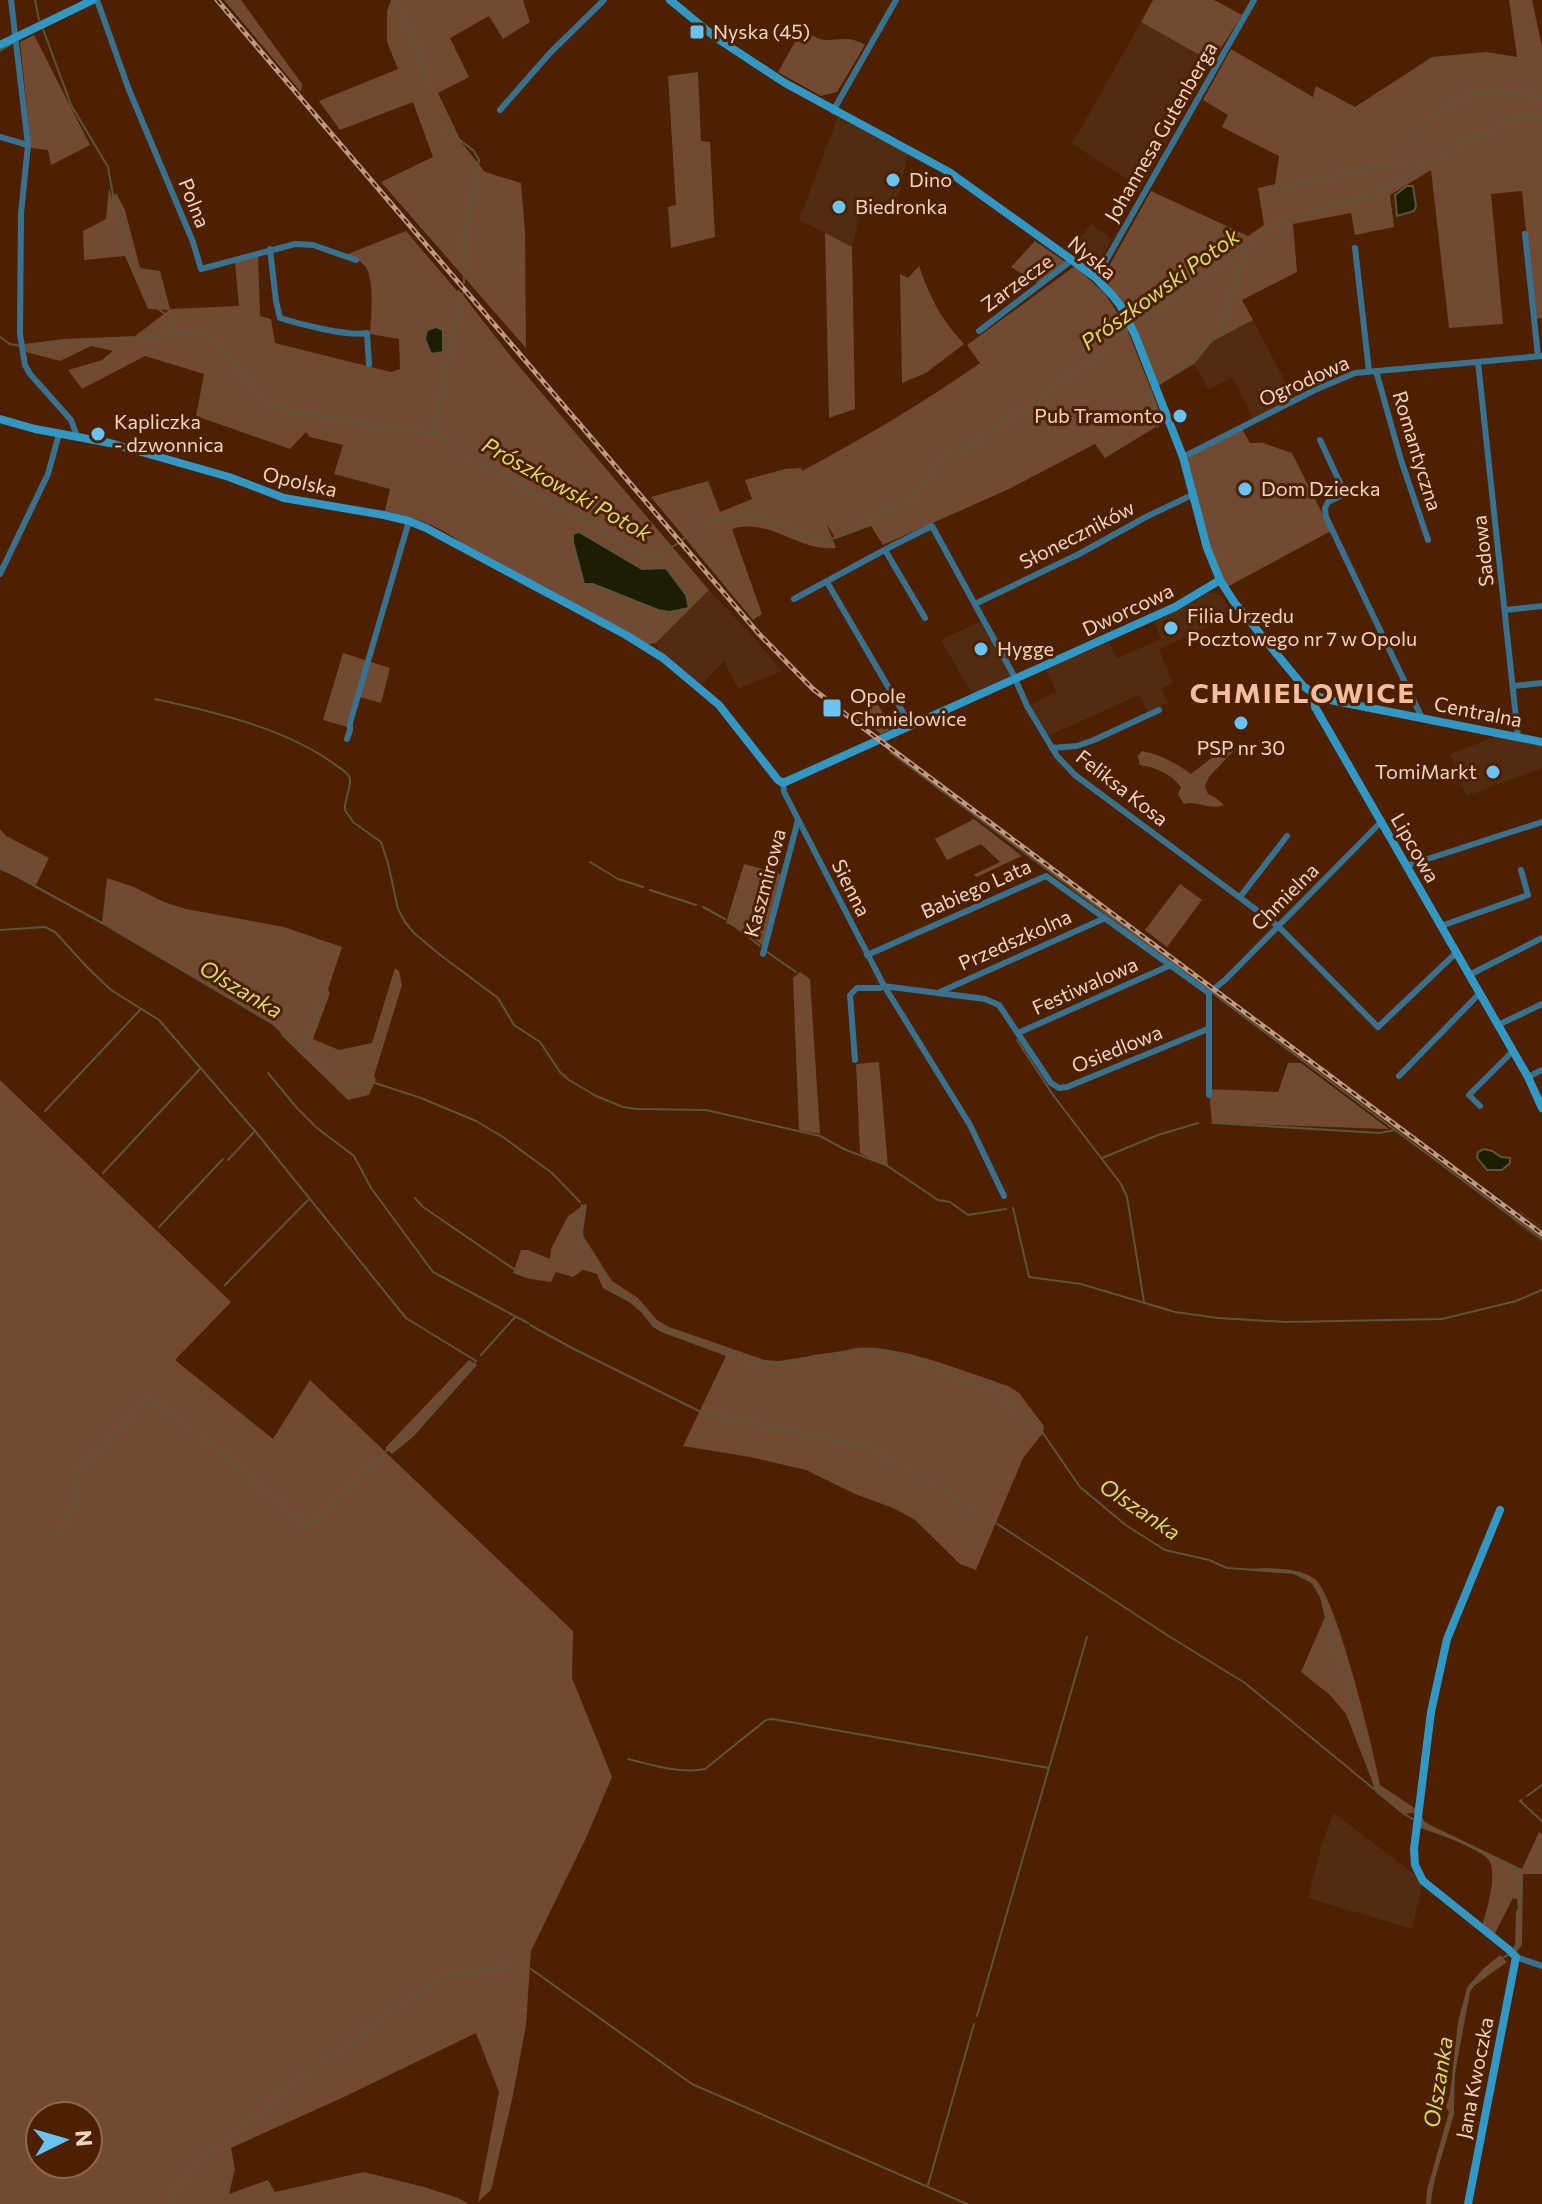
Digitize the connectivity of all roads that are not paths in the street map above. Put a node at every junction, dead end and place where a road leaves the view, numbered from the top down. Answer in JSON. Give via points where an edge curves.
{"nodes":[{"id":1,"x":11,"y":0,"type":"edge"},
{"id":2,"x":95,"y":0,"type":"edge"},
{"id":3,"x":604,"y":0,"type":"edge"},
{"id":4,"x":670,"y":0,"type":"edge"},
{"id":5,"x":896,"y":0,"type":"edge"},
{"id":6,"x":1254,"y":0,"type":"edge"},
{"id":7,"x":16,"y":36,"type":"junction"},
{"id":8,"x":0,"y":45,"type":"edge"},
{"id":9,"x":500,"y":110,"type":"dead end"},
{"id":10,"x":833,"y":111,"type":"junction"},
{"id":11,"x":0,"y":137,"type":"edge"},
{"id":12,"x":28,"y":145,"type":"junction"},
{"id":13,"x":1525,"y":234,"type":"dead end"},
{"id":14,"x":1355,"y":248,"type":"dead end"},
{"id":15,"x":270,"y":249,"type":"junction"},
{"id":16,"x":356,"y":260,"type":"dead end"},
{"id":17,"x":1072,"y":260,"type":"junction"},
{"id":18,"x":1096,"y":278,"type":"junction"},
{"id":19,"x":979,"y":331,"type":"dead end"},
{"id":20,"x":1540,"y":356,"type":"edge"},
{"id":21,"x":1478,"y":362,"type":"junction"},
{"id":22,"x":369,"y":364,"type":"dead end"},
{"id":23,"x":1372,"y":371,"type":"junction"},
{"id":24,"x":0,"y":419,"type":"edge"},
{"id":25,"x":59,"y":434,"type":"junction"},
{"id":26,"x":77,"y":436,"type":"junction"},
{"id":27,"x":1320,"y":440,"type":"dead end"},
{"id":28,"x":1183,"y":457,"type":"junction"},
{"id":29,"x":1194,"y":494,"type":"junction"},
{"id":30,"x":409,"y":521,"type":"junction"},
{"id":31,"x":1428,"y":540,"type":"dead end"},
{"id":32,"x":885,"y":550,"type":"junction"},
{"id":33,"x":0,"y":574,"type":"edge"},
{"id":34,"x":1220,"y":580,"type":"junction"},
{"id":35,"x":827,"y":582,"type":"junction"},
{"id":36,"x":794,"y":599,"type":"dead end"},
{"id":37,"x":975,"y":604,"type":"junction"},
{"id":38,"x":1542,"y":606,"type":"edge"},
{"id":39,"x":1506,"y":610,"type":"junction"},
{"id":40,"x":925,"y":618,"type":"dead end"},
{"id":41,"x":626,"y":635,"type":"joint"},
{"id":42,"x":1015,"y":679,"type":"junction"},
{"id":43,"x":1542,"y":683,"type":"edge"},
{"id":44,"x":1513,"y":686,"type":"junction"},
{"id":45,"x":1314,"y":694,"type":"junction"},
{"id":46,"x":1159,"y":710,"type":"dead end"},
{"id":47,"x":1422,"y":718,"type":"junction"},
{"id":48,"x":911,"y":726,"type":"junction"},
{"id":49,"x":1518,"y":737,"type":"junction"},
{"id":50,"x":347,"y":739,"type":"dead end"},
{"id":51,"x":1542,"y":742,"type":"edge"},
{"id":52,"x":1052,"y":748,"type":"junction"},
{"id":53,"x":783,"y":783,"type":"junction"},
{"id":54,"x":798,"y":820,"type":"junction"},
{"id":55,"x":1382,"y":821,"type":"junction"},
{"id":56,"x":1542,"y":822,"type":"edge"},
{"id":57,"x":1287,"y":836,"type":"dead end"},
{"id":58,"x":1406,"y":866,"type":"junction"},
{"id":59,"x":1521,"y":870,"type":"dead end"},
{"id":60,"x":1240,"y":897,"type":"junction"},
{"id":61,"x":1105,"y":918,"type":"junction"},
{"id":62,"x":1278,"y":926,"type":"junction"},
{"id":63,"x":1441,"y":926,"type":"junction"},
{"id":64,"x":1542,"y":938,"type":"edge"},
{"id":65,"x":1456,"y":953,"type":"junction"},
{"id":66,"x":763,"y":954,"type":"dead end"},
{"id":67,"x":867,"y":955,"type":"junction"},
{"id":68,"x":1171,"y":965,"type":"junction"},
{"id":69,"x":1469,"y":975,"type":"junction"},
{"id":70,"x":883,"y":986,"type":"junction"},
{"id":71,"x":938,"y":992,"type":"junction"},
{"id":72,"x":1209,"y":993,"type":"junction"},
{"id":73,"x":1479,"y":994,"type":"junction"},
{"id":74,"x":1542,"y":1004,"type":"edge"},
{"id":75,"x":1498,"y":1025,"type":"junction"},
{"id":76,"x":1208,"y":1029,"type":"junction"},
{"id":77,"x":1018,"y":1033,"type":"junction"},
{"id":78,"x":1513,"y":1051,"type":"junction"},
{"id":79,"x":855,"y":1060,"type":"dead end"},
{"id":80,"x":1542,"y":1070,"type":"edge"},
{"id":81,"x":1399,"y":1076,"type":"dead end"},
{"id":82,"x":1528,"y":1077,"type":"junction"},
{"id":83,"x":1209,"y":1095,"type":"dead end"},
{"id":84,"x":1480,"y":1106,"type":"dead end"},
{"id":85,"x":1542,"y":1108,"type":"edge"},
{"id":86,"x":1004,"y":1196,"type":"dead end"},
{"id":87,"x":1500,"y":1510,"type":"dead end"},
{"id":88,"x":1513,"y":1954,"type":"junction"},
{"id":89,"x":1542,"y":1966,"type":"edge"},
{"id":90,"x":1468,"y":2204,"type":"edge"}],
"edges":[{"from":1,"to":7,"type":"street"},
{"from":2,"to":7,"type":"street","name":"Polna"},
{"from":2,"to":15,"type":"street","name":"Polna","via":[[201,269]]},
{"from":3,"to":9,"type":"street"},
{"from":4,"to":10,"type":"street","name":"Nyska","via":[[715,37]]},
{"from":5,"to":10,"type":"street"},
{"from":6,"to":18,"type":"street","name":"Johannesa Gutenberga"},
{"from":7,"to":8,"type":"street","name":"Polna"},
{"from":7,"to":12,"type":"street"},
{"from":10,"to":17,"type":"street","name":"Nyska","via":[[949,172]]},
{"from":11,"to":12,"type":"street"},
{"from":12,"to":26,"type":"street","via":[[21,213],[21,352],[30,374],[71,420]]},
{"from":13,"to":20,"type":"street"},
{"from":14,"to":23,"type":"street","name":"Romantyczna"},
{"from":15,"to":16,"type":"street","name":"Polna","via":[[302,244]]},
{"from":15,"to":22,"type":"street","via":[[280,318],[367,333]]},
{"from":17,"to":18,"type":"street","name":"Nyska"},
{"from":17,"to":19,"type":"street","name":"Zarzecze"},
{"from":18,"to":28,"type":"street","name":"Nyska","via":[[1132,327]]},
{"from":20,"to":21,"type":"street","name":"Ogrodowa"},
{"from":21,"to":23,"type":"street","name":"Ogrodowa"},
{"from":21,"to":39,"type":"street","name":"Sadowa"},
{"from":23,"to":28,"type":"street","name":"Ogrodowa","via":[[1344,376]]},
{"from":23,"to":31,"type":"street","name":"Romantyczna"},
{"from":24,"to":25,"type":"street","name":"Opolska"},
{"from":25,"to":26,"type":"street","name":"Opolska"},
{"from":25,"to":33,"type":"street","via":[[48,474]]},
{"from":26,"to":30,"type":"street","name":"Opolska","via":[[229,477],[284,498]]},
{"from":27,"to":47,"type":"street","via":[[1342,487],[1342,495],[1328,502],[1326,517]]},
{"from":28,"to":29,"type":"street","name":"Nyska"},
{"from":29,"to":34,"type":"street","name":"Nyska"},
{"from":29,"to":37,"type":"street","name":"Słoneczników"},
{"from":30,"to":41,"type":"street","name":"Opolska"},
{"from":30,"to":50,"type":"street"},
{"from":32,"to":35,"type":"street"},
{"from":32,"to":37,"type":"street","name":"Feliksa Kosa","via":[[932,526]]},
{"from":32,"to":40,"type":"street"},
{"from":34,"to":42,"type":"street","name":"Dworcowa","via":[[1183,603]]},
{"from":34,"to":45,"type":"street","name":"Nyska"},
{"from":35,"to":36,"type":"street"},
{"from":35,"to":48,"type":"street"},
{"from":37,"to":42,"type":"street","name":"Feliksa Kosa"},
{"from":38,"to":39,"type":"street"},
{"from":39,"to":44,"type":"street","name":"Sadowa"},
{"from":41,"to":53,"type":"street","name":"Sienna","via":[[679,669],[719,705]]},
{"from":42,"to":48,"type":"street","name":"Dworcowa"},
{"from":42,"to":52,"type":"street","name":"Feliksa Kosa"},
{"from":43,"to":44,"type":"street"},
{"from":44,"to":49,"type":"street","name":"Sadowa"},
{"from":45,"to":47,"type":"street","name":"Centralna"},
{"from":45,"to":55,"type":"street","name":"Lipcowa","via":[[1315,707]]},
{"from":46,"to":52,"type":"street","via":[[1094,740]]},
{"from":47,"to":49,"type":"street","name":"Centralna"},
{"from":48,"to":53,"type":"street","name":"Dworcowa"},
{"from":49,"to":51,"type":"street","name":"Centralna"},
{"from":52,"to":60,"type":"street","name":"Feliksa Kosa","via":[[1075,775]]},
{"from":53,"to":54,"type":"street","name":"Sienna"},
{"from":54,"to":66,"type":"street","name":"Kaszmirowa"},
{"from":54,"to":67,"type":"street","name":"Sienna"},
{"from":55,"to":58,"type":"street","name":"Lipcowa"},
{"from":55,"to":62,"type":"street","name":"Chmielna"},
{"from":56,"to":58,"type":"street"},
{"from":57,"to":60,"type":"street"},
{"from":58,"to":63,"type":"street","name":"Lipcowa"},
{"from":59,"to":63,"type":"street","via":[[1528,895]]},
{"from":60,"to":62,"type":"street","name":"Feliksa Kosa"},
{"from":61,"to":67,"type":"street","name":"Babiego Lata","via":[[1046,876]]},
{"from":61,"to":68,"type":"street","name":"Babiego Lata"},
{"from":61,"to":71,"type":"street","name":"Przedszkolna"},
{"from":62,"to":65,"type":"street","name":"Feliksa Kosa","via":[[1378,1027]]},
{"from":62,"to":72,"type":"street","name":"Chmielna"},
{"from":63,"to":65,"type":"street","name":"Lipcowa"},
{"from":64,"to":69,"type":"street"},
{"from":65,"to":69,"type":"street","name":"Lipcowa"},
{"from":67,"to":70,"type":"street","name":"Sienna"},
{"from":68,"to":72,"type":"street","name":"Babiego Lata"},
{"from":68,"to":77,"type":"street","name":"Festiwalowa"},
{"from":69,"to":73,"type":"street","name":"Lipcowa"},
{"from":70,"to":71,"type":"street","name":"Festiwalowa"},
{"from":70,"to":79,"type":"street","via":[[857,988],[850,995]]},
{"from":70,"to":86,"type":"street","name":"Sienna","via":[[970,1125]]},
{"from":71,"to":77,"type":"street","name":"Festiwalowa","via":[[995,1002]]},
{"from":72,"to":76,"type":"street"},
{"from":73,"to":75,"type":"street","name":"Lipcowa"},
{"from":73,"to":81,"type":"street"},
{"from":74,"to":75,"type":"street"},
{"from":75,"to":78,"type":"street","name":"Lipcowa"},
{"from":76,"to":77,"type":"street","name":"Osiedlowa","via":[[1061,1088],[1051,1083]]},
{"from":76,"to":83,"type":"street"},
{"from":78,"to":82,"type":"street","name":"Lipcowa"},
{"from":78,"to":84,"type":"street","via":[[1469,1095]]},
{"from":80,"to":82,"type":"street"},
{"from":82,"to":85,"type":"street","name":"Lipcowa"},
{"from":87,"to":88,"type":"street","via":[[1447,1639],[1431,1712],[1414,1849],[1423,1881]]},
{"from":88,"to":89,"type":"street"},
{"from":88,"to":90,"type":"street","name":"Jana Kwoczka"}]}
